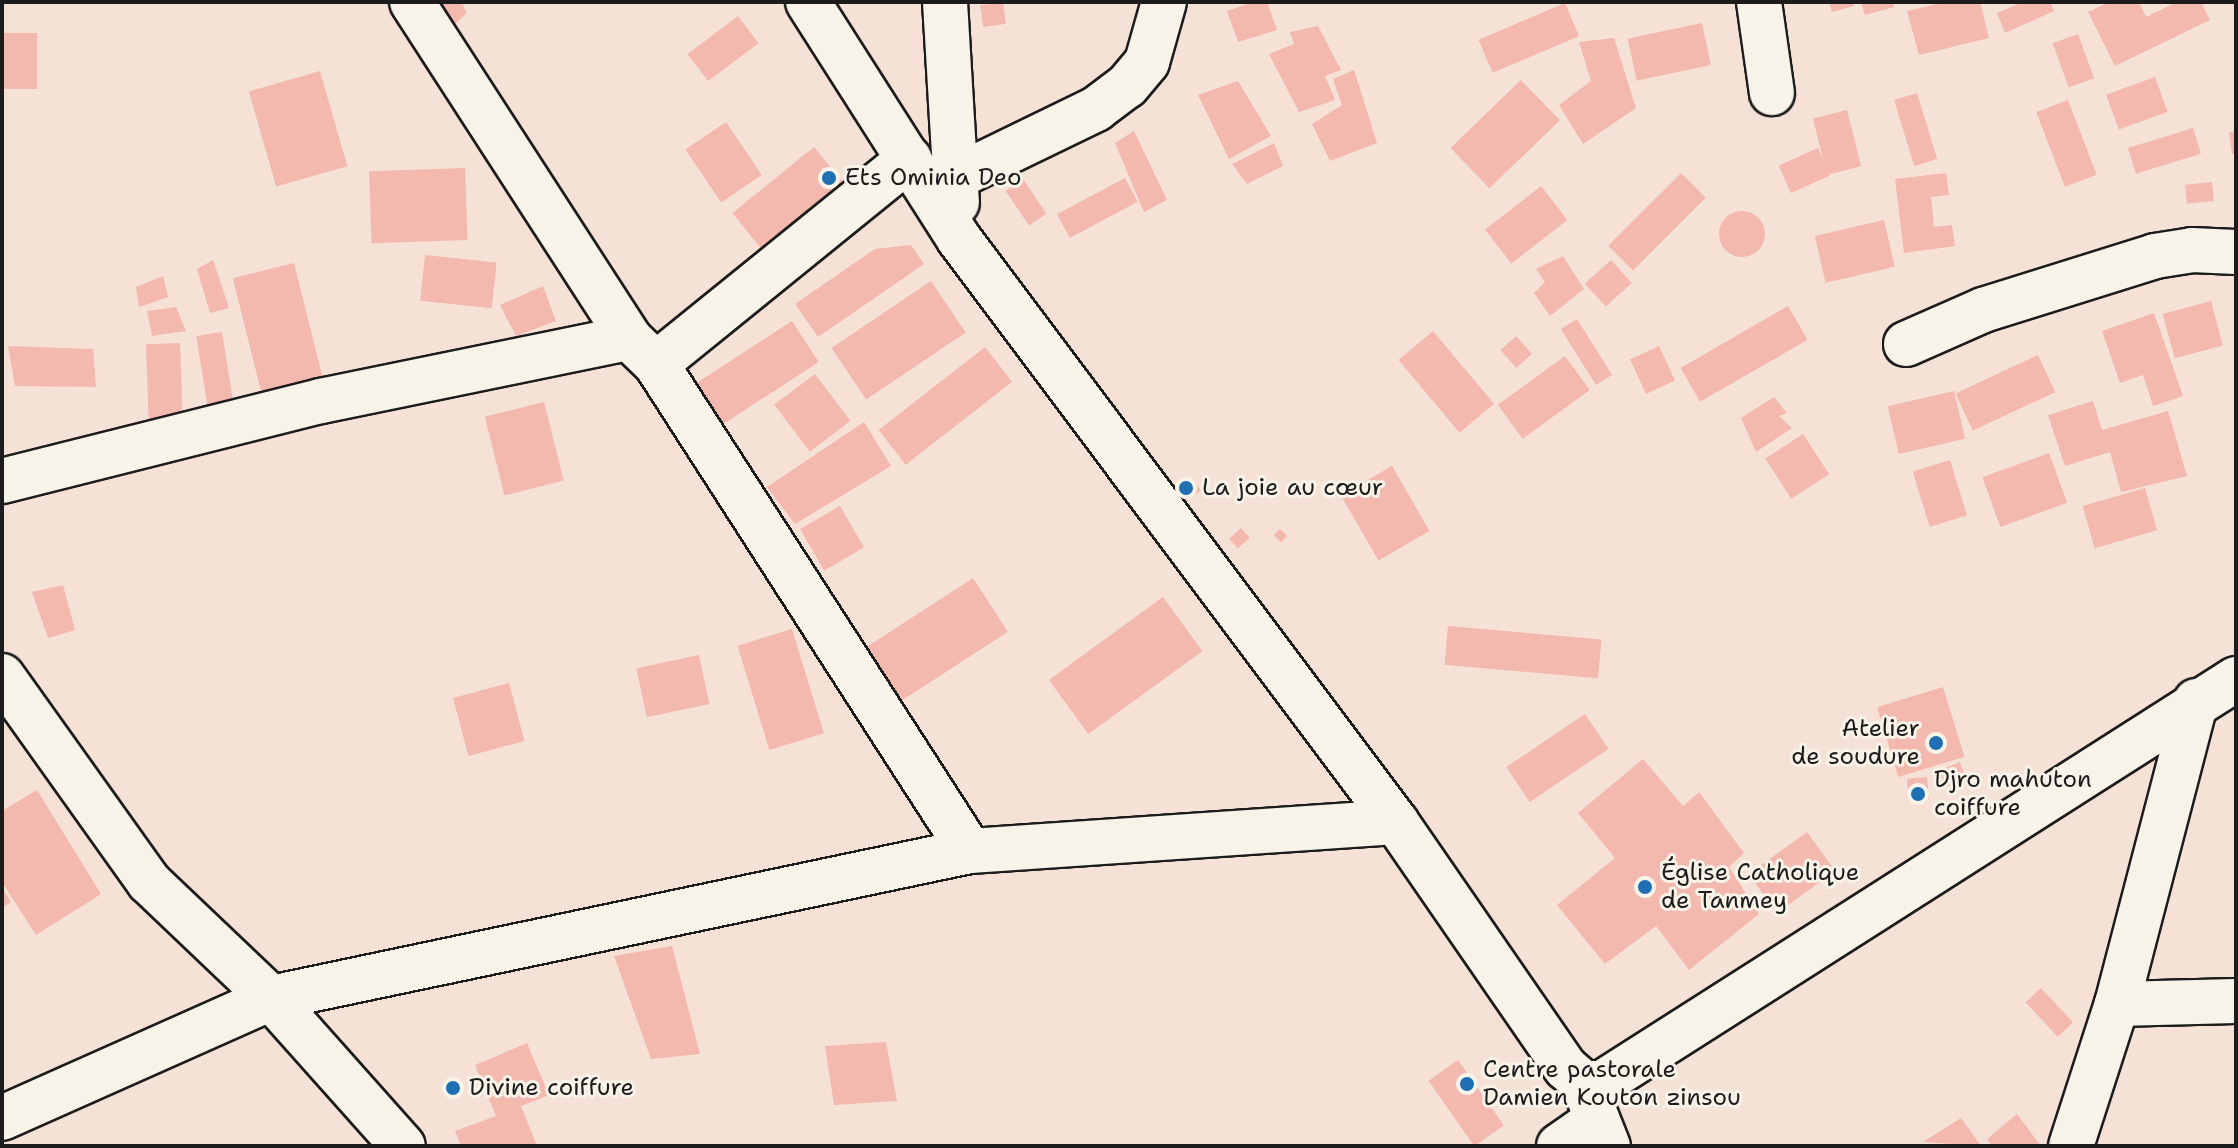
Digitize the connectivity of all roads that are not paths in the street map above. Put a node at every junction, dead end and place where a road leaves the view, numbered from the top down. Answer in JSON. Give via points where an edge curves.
{"nodes":[{"id":1,"x":412,"y":2,"type":"edge"},
{"id":2,"x":808,"y":2,"type":"edge"},
{"id":3,"x":945,"y":2,"type":"edge"},
{"id":4,"x":1164,"y":2,"type":"edge"},
{"id":5,"x":1759,"y":2,"type":"edge"},
{"id":6,"x":1772,"y":93,"type":"dead end"},
{"id":7,"x":909,"y":159,"type":"junction"},
{"id":8,"x":956,"y":177,"type":"junction"},
{"id":9,"x":959,"y":239,"type":"junction"},
{"id":10,"x":2236,"y":252,"type":"edge"},
{"id":11,"x":1906,"y":344,"type":"dead end"},
{"id":12,"x":643,"y":351,"type":"junction"},
{"id":13,"x":2,"y":481,"type":"edge"},
{"id":14,"x":2,"y":676,"type":"edge"},
{"id":15,"x":2236,"y":679,"type":"edge"},
{"id":16,"x":2196,"y":701,"type":"junction"},
{"id":17,"x":1396,"y":822,"type":"junction"},
{"id":18,"x":970,"y":851,"type":"junction"},
{"id":19,"x":271,"y":998,"type":"junction"},
{"id":20,"x":2236,"y":1001,"type":"edge"},
{"id":21,"x":2117,"y":1004,"type":"junction"},
{"id":22,"x":1595,"y":1116,"type":"edge"},
{"id":23,"x":2,"y":1119,"type":"edge"},
{"id":24,"x":16,"y":1146,"type":"edge"},
{"id":25,"x":403,"y":1146,"type":"edge"},
{"id":26,"x":1559,"y":1146,"type":"edge"},
{"id":27,"x":2071,"y":1146,"type":"edge"}],
"edges":[{"from":1,"to":12,"type":"street"},
{"from":2,"to":7,"type":"street"},
{"from":3,"to":8,"type":"street"},
{"from":4,"to":8,"type":"street","via":[[1147,62],[1127,86],[1096,109]]},
{"from":5,"to":6,"type":"street"},
{"from":7,"to":9,"type":"street"},
{"from":7,"to":12,"type":"street"},
{"from":8,"to":9,"type":"street"},
{"from":9,"to":17,"type":"street"},
{"from":10,"to":11,"type":"street","via":[[2192,250],[2155,256],[1983,310]]},
{"from":12,"to":13,"type":"street","via":[[321,401]]},
{"from":12,"to":18,"type":"street"},
{"from":14,"to":19,"type":"street","via":[[149,882]]},
{"from":15,"to":16,"type":"street"},
{"from":16,"to":21,"type":"street"},
{"from":16,"to":22,"type":"street","via":[[1602,1083]]},
{"from":17,"to":18,"type":"street"},
{"from":17,"to":22,"type":"street"},
{"from":18,"to":19,"type":"street"},
{"from":19,"to":23,"type":"street"},
{"from":19,"to":25,"type":"street"},
{"from":20,"to":21,"type":"street"},
{"from":21,"to":27,"type":"street"},
{"from":22,"to":26,"type":"street"},
{"from":23,"to":24,"type":"street"}]}
